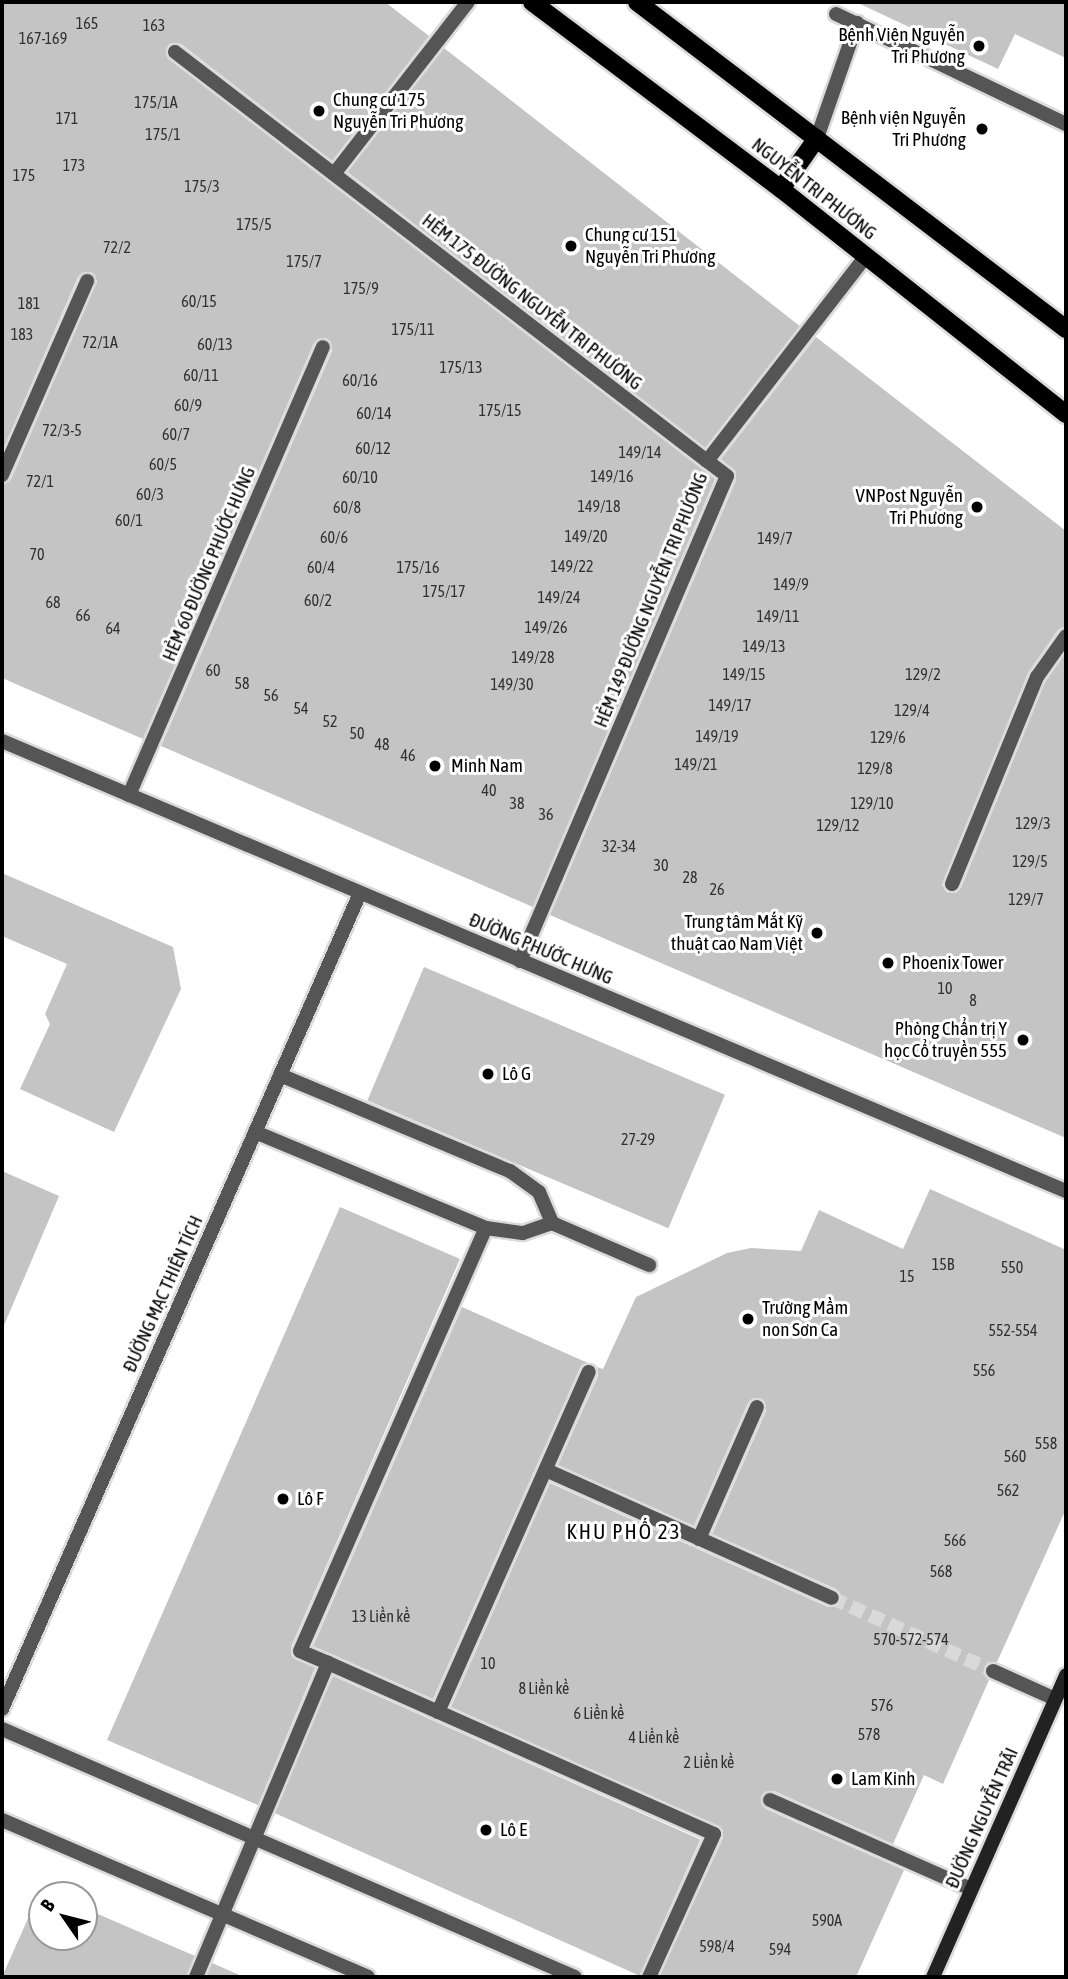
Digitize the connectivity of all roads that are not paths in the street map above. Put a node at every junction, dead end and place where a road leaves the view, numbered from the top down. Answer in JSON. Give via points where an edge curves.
{"nodes":[{"id":1,"x":468,"y":2,"type":"edge"},
{"id":2,"x":532,"y":2,"type":"edge"},
{"id":3,"x":637,"y":2,"type":"edge"},
{"id":4,"x":836,"y":14,"type":"dead end"},
{"id":5,"x":857,"y":23,"type":"junction"},
{"id":6,"x":175,"y":52,"type":"dead end"},
{"id":7,"x":1066,"y":124,"type":"edge"},
{"id":8,"x":817,"y":138,"type":"junction"},
{"id":9,"x":334,"y":174,"type":"junction"},
{"id":10,"x":781,"y":189,"type":"junction"},
{"id":11,"x":866,"y":256,"type":"junction"},
{"id":12,"x":87,"y":281,"type":"dead end"},
{"id":13,"x":1066,"y":329,"type":"edge"},
{"id":14,"x":323,"y":347,"type":"dead end"},
{"id":15,"x":1066,"y":414,"type":"edge"},
{"id":16,"x":707,"y":461,"type":"junction"},
{"id":17,"x":2,"y":475,"type":"edge"},
{"id":18,"x":1066,"y":636,"type":"edge"},
{"id":19,"x":2,"y":741,"type":"edge"},
{"id":20,"x":129,"y":795,"type":"junction"},
{"id":21,"x":953,"y":884,"type":"dead end"},
{"id":22,"x":360,"y":893,"type":"junction"},
{"id":23,"x":520,"y":961,"type":"junction"},
{"id":24,"x":280,"y":1075,"type":"junction"},
{"id":25,"x":255,"y":1132,"type":"junction"},
{"id":26,"x":1066,"y":1191,"type":"edge"},
{"id":27,"x":552,"y":1223,"type":"junction"},
{"id":28,"x":486,"y":1228,"type":"junction"},
{"id":29,"x":649,"y":1265,"type":"dead end"},
{"id":30,"x":589,"y":1372,"type":"dead end"},
{"id":31,"x":757,"y":1407,"type":"dead end"},
{"id":32,"x":546,"y":1470,"type":"junction"},
{"id":33,"x":699,"y":1539,"type":"junction"},
{"id":34,"x":832,"y":1598,"type":"tunnel mouth"},
{"id":35,"x":328,"y":1663,"type":"junction"},
{"id":36,"x":993,"y":1671,"type":"tunnel mouth"},
{"id":37,"x":1066,"y":1675,"type":"edge"},
{"id":38,"x":1055,"y":1699,"type":"junction"},
{"id":39,"x":2,"y":1709,"type":"edge"},
{"id":40,"x":438,"y":1712,"type":"junction"},
{"id":41,"x":2,"y":1729,"type":"edge"},
{"id":42,"x":771,"y":1800,"type":"dead end"},
{"id":43,"x":2,"y":1820,"type":"edge"},
{"id":44,"x":255,"y":1839,"type":"junction"},
{"id":45,"x":971,"y":1889,"type":"junction"},
{"id":46,"x":223,"y":1915,"type":"junction"},
{"id":47,"x":196,"y":1977,"type":"edge"},
{"id":48,"x":368,"y":1977,"type":"edge"},
{"id":49,"x":575,"y":1977,"type":"edge"},
{"id":50,"x":649,"y":1977,"type":"edge"},
{"id":51,"x":933,"y":1977,"type":"edge"}],
"edges":[{"from":1,"to":9,"type":"street"},
{"from":2,"to":10,"type":"main road","name":"NGUYỄN TRI PHƯƠNG"},
{"from":3,"to":8,"type":"main road"},
{"from":4,"to":5,"type":"street"},
{"from":5,"to":7,"type":"street"},
{"from":5,"to":8,"type":"street"},
{"from":6,"to":9,"type":"street","name":"HẺM 175 ĐƯỜNG NGUYỄN TRI PHƯƠNG"},
{"from":8,"to":10,"type":"main road"},
{"from":8,"to":13,"type":"main road"},
{"from":9,"to":16,"type":"street","name":"HẺM 175 ĐƯỜNG NGUYỄN TRI PHƯƠNG"},
{"from":10,"to":11,"type":"main road","name":"NGUYỄN TRI PHƯƠNG"},
{"from":11,"to":15,"type":"main road","name":"NGUYỄN TRI PHƯƠNG"},
{"from":11,"to":16,"type":"street","name":"HẺM 149 ĐƯỜNG NGUYỄN TRI PHƯƠNG"},
{"from":12,"to":17,"type":"street"},
{"from":14,"to":20,"type":"street","name":"HẺM 60 ĐƯỜNG PHƯỚC HƯNG"},
{"from":16,"to":23,"type":"street","name":"HẺM 149 ĐƯỜNG NGUYỄN TRI PHƯƠNG","via":[[727,476]]},
{"from":18,"to":21,"type":"street","via":[[1037,677]]},
{"from":19,"to":20,"type":"street","name":"ĐƯỜNG PHƯỚC HƯNG"},
{"from":20,"to":22,"type":"street","name":"ĐƯỜNG PHƯỚC HƯNG"},
{"from":22,"to":23,"type":"street","name":"ĐƯỜNG PHƯỚC HƯNG"},
{"from":22,"to":24,"type":"street","name":"ĐƯỜNG MẠC THIÊN TÍCH"},
{"from":23,"to":26,"type":"street","name":"ĐƯỜNG PHƯỚC HƯNG"},
{"from":24,"to":25,"type":"street","name":"ĐƯỜNG MẠC THIÊN TÍCH"},
{"from":24,"to":27,"type":"street","via":[[510,1171],[539,1192]]},
{"from":25,"to":28,"type":"street"},
{"from":25,"to":39,"type":"street","name":"ĐƯỜNG MẠC THIÊN TÍCH"},
{"from":27,"to":28,"type":"street","via":[[523,1233]]},
{"from":27,"to":29,"type":"street"},
{"from":28,"to":35,"type":"street","via":[[300,1651]]},
{"from":30,"to":32,"type":"street"},
{"from":31,"to":33,"type":"street"},
{"from":32,"to":33,"type":"street"},
{"from":32,"to":40,"type":"street"},
{"from":33,"to":34,"type":"street"},
{"from":35,"to":40,"type":"street"},
{"from":35,"to":44,"type":"street"},
{"from":36,"to":38,"type":"street"},
{"from":37,"to":38,"type":"main road","name":"ĐƯỜNG NGUYỄN TRÃI"},
{"from":38,"to":45,"type":"main road","name":"ĐƯỜNG NGUYỄN TRÃI"},
{"from":40,"to":50,"type":"street","via":[[714,1834]]},
{"from":41,"to":44,"type":"street"},
{"from":42,"to":45,"type":"street"},
{"from":43,"to":46,"type":"street"},
{"from":44,"to":46,"type":"street"},
{"from":44,"to":49,"type":"street"},
{"from":45,"to":51,"type":"main road","name":"ĐƯỜNG NGUYỄN TRÃI"},
{"from":46,"to":47,"type":"street"},
{"from":46,"to":48,"type":"street"}]}
